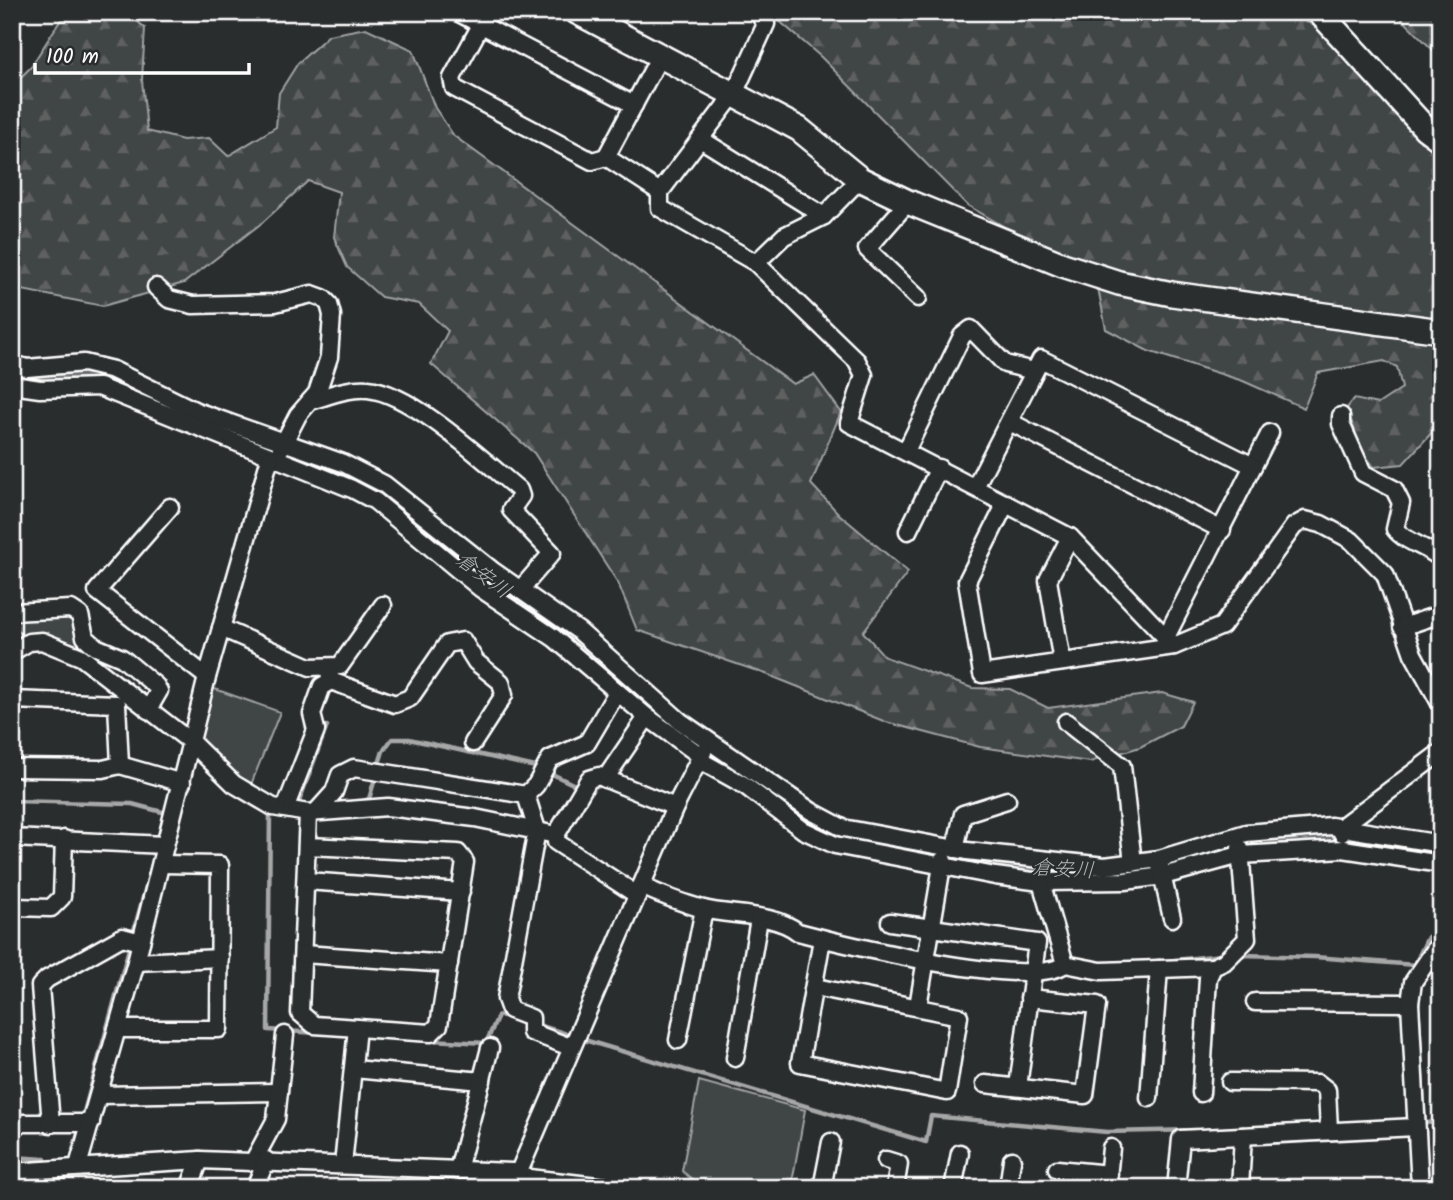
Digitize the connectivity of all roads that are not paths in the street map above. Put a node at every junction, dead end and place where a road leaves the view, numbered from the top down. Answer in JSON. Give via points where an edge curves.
{"nodes":[{"id":1,"x":457,"y":12,"type":"edge"},
{"id":2,"x":577,"y":12,"type":"edge"},
{"id":3,"x":757,"y":12,"type":"edge"},
{"id":4,"x":1319,"y":12,"type":"edge"},
{"id":5,"x":484,"y":18,"type":"edge"},
{"id":6,"x":660,"y":56,"type":"junction"},
{"id":7,"x":734,"y":94,"type":"junction"},
{"id":8,"x":634,"y":105,"type":"junction"},
{"id":9,"x":1441,"y":139,"type":"edge"},
{"id":10,"x":702,"y":140,"type":"junction"},
{"id":11,"x":606,"y":157,"type":"junction"},
{"id":12,"x":860,"y":179,"type":"junction"},
{"id":13,"x":660,"y":192,"type":"junction"},
{"id":14,"x":908,"y":202,"type":"junction"},
{"id":15,"x":824,"y":216,"type":"junction"},
{"id":16,"x":756,"y":263,"type":"junction"},
{"id":17,"x":156,"y":287,"type":"dead end"},
{"id":18,"x":918,"y":298,"type":"dead end"},
{"id":19,"x":1441,"y":331,"type":"edge"},
{"id":20,"x":12,"y":364,"type":"edge"},
{"id":21,"x":1034,"y":371,"type":"junction"},
{"id":22,"x":12,"y":385,"type":"edge"},
{"id":23,"x":310,"y":401,"type":"junction"},
{"id":24,"x":1341,"y":416,"type":"dead end"},
{"id":25,"x":1010,"y":422,"type":"junction"},
{"id":26,"x":1270,"y":433,"type":"dead end"},
{"id":27,"x":285,"y":442,"type":"junction"},
{"id":28,"x":906,"y":451,"type":"junction"},
{"id":29,"x":272,"y":459,"type":"junction"},
{"id":30,"x":1253,"y":466,"type":"junction"},
{"id":31,"x":939,"y":468,"type":"junction"},
{"id":32,"x":975,"y":487,"type":"junction"},
{"id":33,"x":1006,"y":503,"type":"junction"},
{"id":34,"x":170,"y":508,"type":"dead end"},
{"id":35,"x":1222,"y":530,"type":"junction"},
{"id":36,"x":908,"y":531,"type":"dead end"},
{"id":37,"x":1070,"y":537,"type":"junction"},
{"id":38,"x":1441,"y":559,"type":"edge"},
{"id":39,"x":520,"y":590,"type":"junction"},
{"id":40,"x":383,"y":605,"type":"dead end"},
{"id":41,"x":12,"y":612,"type":"edge"},
{"id":42,"x":1441,"y":614,"type":"edge"},
{"id":43,"x":1402,"y":627,"type":"junction"},
{"id":44,"x":221,"y":628,"type":"junction"},
{"id":45,"x":1170,"y":642,"type":"junction"},
{"id":46,"x":12,"y":652,"type":"edge"},
{"id":47,"x":1062,"y":662,"type":"junction"},
{"id":48,"x":329,"y":674,"type":"junction"},
{"id":49,"x":206,"y":677,"type":"junction"},
{"id":50,"x":115,"y":684,"type":"junction"},
{"id":51,"x":617,"y":692,"type":"junction"},
{"id":52,"x":12,"y":700,"type":"edge"},
{"id":53,"x":117,"y":704,"type":"junction"},
{"id":54,"x":1441,"y":705,"type":"edge"},
{"id":55,"x":148,"y":710,"type":"junction"},
{"id":56,"x":647,"y":717,"type":"junction"},
{"id":57,"x":1066,"y":722,"type":"dead end"},
{"id":58,"x":670,"y":723,"type":"junction"},
{"id":59,"x":709,"y":740,"type":"junction"},
{"id":60,"x":192,"y":743,"type":"junction"},
{"id":61,"x":474,"y":743,"type":"dead end"},
{"id":62,"x":1441,"y":752,"type":"edge"},
{"id":63,"x":700,"y":758,"type":"junction"},
{"id":64,"x":120,"y":765,"type":"junction"},
{"id":65,"x":12,"y":768,"type":"edge"},
{"id":66,"x":605,"y":779,"type":"junction"},
{"id":67,"x":176,"y":782,"type":"junction"},
{"id":68,"x":526,"y":796,"type":"junction"},
{"id":69,"x":1007,"y":800,"type":"dead end"},
{"id":70,"x":288,"y":801,"type":"dead end"},
{"id":71,"x":675,"y":807,"type":"junction"},
{"id":72,"x":315,"y":810,"type":"junction"},
{"id":73,"x":537,"y":833,"type":"junction"},
{"id":74,"x":556,"y":835,"type":"junction"},
{"id":75,"x":12,"y":838,"type":"edge"},
{"id":76,"x":1343,"y":838,"type":"junction"},
{"id":77,"x":64,"y":839,"type":"junction"},
{"id":78,"x":160,"y":843,"type":"junction"},
{"id":79,"x":1242,"y":843,"type":"junction"},
{"id":80,"x":1441,"y":844,"type":"edge"},
{"id":81,"x":308,"y":846,"type":"junction"},
{"id":82,"x":945,"y":857,"type":"junction"},
{"id":83,"x":1133,"y":863,"type":"junction"},
{"id":84,"x":1441,"y":863,"type":"edge"},
{"id":85,"x":161,"y":864,"type":"junction"},
{"id":86,"x":1161,"y":867,"type":"junction"},
{"id":87,"x":306,"y":881,"type":"junction"},
{"id":88,"x":1041,"y":882,"type":"junction"},
{"id":89,"x":643,"y":889,"type":"junction"},
{"id":90,"x":461,"y":892,"type":"junction"},
{"id":91,"x":12,"y":907,"type":"edge"},
{"id":92,"x":703,"y":913,"type":"junction"},
{"id":93,"x":1172,"y":918,"type":"dead end"},
{"id":94,"x":759,"y":919,"type":"junction"},
{"id":95,"x":890,"y":922,"type":"dead end"},
{"id":96,"x":932,"y":928,"type":"junction"},
{"id":97,"x":822,"y":939,"type":"junction"},
{"id":98,"x":135,"y":940,"type":"junction"},
{"id":99,"x":1441,"y":941,"type":"edge"},
{"id":100,"x":303,"y":954,"type":"junction"},
{"id":101,"x":220,"y":958,"type":"junction"},
{"id":102,"x":136,"y":962,"type":"junction"},
{"id":103,"x":925,"y":962,"type":"junction"},
{"id":104,"x":449,"y":964,"type":"junction"},
{"id":105,"x":1068,"y":965,"type":"junction"},
{"id":106,"x":1213,"y":967,"type":"junction"},
{"id":107,"x":1159,"y":969,"type":"junction"},
{"id":108,"x":1032,"y":972,"type":"junction"},
{"id":109,"x":815,"y":987,"type":"junction"},
{"id":110,"x":1029,"y":998,"type":"junction"},
{"id":111,"x":1255,"y":1002,"type":"dead end"},
{"id":112,"x":1410,"y":1003,"type":"junction"},
{"id":113,"x":918,"y":1006,"type":"junction"},
{"id":114,"x":357,"y":1028,"type":"junction"},
{"id":115,"x":117,"y":1029,"type":"junction"},
{"id":116,"x":285,"y":1035,"type":"dead end"},
{"id":117,"x":678,"y":1040,"type":"dead end"},
{"id":118,"x":573,"y":1041,"type":"junction"},
{"id":119,"x":490,"y":1048,"type":"dead end"},
{"id":120,"x":735,"y":1058,"type":"dead end"},
{"id":121,"x":354,"y":1069,"type":"junction"},
{"id":122,"x":482,"y":1081,"type":"junction"},
{"id":123,"x":1230,"y":1082,"type":"dead end"},
{"id":124,"x":985,"y":1084,"type":"dead end"},
{"id":125,"x":1018,"y":1087,"type":"junction"},
{"id":126,"x":279,"y":1092,"type":"junction"},
{"id":127,"x":1201,"y":1093,"type":"dead end"},
{"id":128,"x":99,"y":1096,"type":"junction"},
{"id":129,"x":1149,"y":1098,"type":"dead end"},
{"id":130,"x":12,"y":1123,"type":"edge"},
{"id":131,"x":85,"y":1123,"type":"junction"},
{"id":132,"x":51,"y":1124,"type":"junction"},
{"id":133,"x":1329,"y":1126,"type":"junction"},
{"id":134,"x":1416,"y":1127,"type":"junction"},
{"id":135,"x":1243,"y":1136,"type":"junction"},
{"id":136,"x":831,"y":1142,"type":"dead end"},
{"id":137,"x":1111,"y":1148,"type":"dead end"},
{"id":138,"x":960,"y":1153,"type":"dead end"},
{"id":139,"x":200,"y":1160,"type":"junction"},
{"id":140,"x":260,"y":1160,"type":"junction"},
{"id":141,"x":886,"y":1160,"type":"dead end"},
{"id":142,"x":1012,"y":1160,"type":"dead end"},
{"id":143,"x":343,"y":1165,"type":"junction"},
{"id":144,"x":78,"y":1166,"type":"junction"},
{"id":145,"x":1056,"y":1169,"type":"dead end"},
{"id":146,"x":458,"y":1171,"type":"junction"},
{"id":147,"x":12,"y":1172,"type":"edge"},
{"id":148,"x":514,"y":1181,"type":"edge"},
{"id":149,"x":1108,"y":1181,"type":"edge"},
{"id":150,"x":189,"y":1188,"type":"edge"},
{"id":151,"x":255,"y":1188,"type":"edge"},
{"id":152,"x":614,"y":1188,"type":"edge"},
{"id":153,"x":822,"y":1188,"type":"edge"},
{"id":154,"x":895,"y":1188,"type":"edge"},
{"id":155,"x":953,"y":1188,"type":"edge"},
{"id":156,"x":1008,"y":1188,"type":"edge"},
{"id":157,"x":1177,"y":1188,"type":"edge"},
{"id":158,"x":1240,"y":1188,"type":"edge"},
{"id":159,"x":1420,"y":1188,"type":"edge"}],
"edges":[{"from":1,"to":5,"type":"street"},
{"from":2,"to":6,"type":"street"},
{"from":3,"to":7,"type":"street","via":[[766,24]]},
{"from":4,"to":9,"type":"street","via":[[1425,128]]},
{"from":5,"to":8,"type":"street"},
{"from":5,"to":11,"type":"street","via":[[452,78],[454,88],[592,161]]},
{"from":6,"to":7,"type":"street"},
{"from":6,"to":8,"type":"street"},
{"from":7,"to":10,"type":"street"},
{"from":7,"to":12,"type":"street","via":[[799,129]]},
{"from":8,"to":11,"type":"street"},
{"from":10,"to":13,"type":"street"},
{"from":10,"to":15,"type":"street"},
{"from":11,"to":13,"type":"street"},
{"from":12,"to":14,"type":"street"},
{"from":12,"to":15,"type":"street"},
{"from":13,"to":16,"type":"street","via":[[660,208]]},
{"from":14,"to":18,"type":"street","via":[[867,249]]},
{"from":14,"to":19,"type":"street","via":[[1119,283]]},
{"from":15,"to":16,"type":"street","via":[[784,236]]},
{"from":16,"to":28,"type":"street","via":[[857,361],[864,375],[849,423]]},
{"from":17,"to":23,"type":"street","via":[[169,299],[193,305],[275,303],[312,294],[323,298],[332,316],[328,357]]},
{"from":20,"to":27,"type":"street","via":[[27,368],[84,363],[113,370],[196,411]]},
{"from":21,"to":25,"type":"street"},
{"from":21,"to":28,"type":"street","via":[[1005,364],[971,329],[962,336]]},
{"from":21,"to":30,"type":"street","via":[[1041,359]]},
{"from":22,"to":29,"type":"street","via":[[99,387]]},
{"from":23,"to":27,"type":"street"},
{"from":23,"to":39,"type":"street","via":[[355,390],[383,392],[438,422],[519,490],[521,496],[511,510],[552,553]]},
{"from":24,"to":38,"type":"street","via":[[1363,473],[1394,489],[1401,503],[1395,529]]},
{"from":25,"to":32,"type":"street"},
{"from":25,"to":35,"type":"street"},
{"from":26,"to":30,"type":"street"},
{"from":27,"to":29,"type":"street"},
{"from":27,"to":39,"type":"street","via":[[384,484]]},
{"from":28,"to":31,"type":"street"},
{"from":29,"to":44,"type":"street"},
{"from":29,"to":51,"type":"street","via":[[375,501],[480,588],[572,652]]},
{"from":30,"to":35,"type":"street"},
{"from":31,"to":32,"type":"street"},
{"from":31,"to":36,"type":"street"},
{"from":32,"to":33,"type":"street"},
{"from":33,"to":37,"type":"street"},
{"from":33,"to":47,"type":"street","via":[[967,581],[982,674]]},
{"from":34,"to":49,"type":"street","via":[[97,591]]},
{"from":35,"to":45,"type":"street"},
{"from":37,"to":45,"type":"street"},
{"from":37,"to":47,"type":"street","via":[[1048,580]]},
{"from":39,"to":58,"type":"street","via":[[579,631]]},
{"from":40,"to":48,"type":"street","via":[[341,666]]},
{"from":41,"to":55,"type":"street","via":[[71,609],[80,615],[85,637],[122,658],[156,686],[159,691]]},
{"from":42,"to":43,"type":"street"},
{"from":43,"to":45,"type":"street","via":[[1385,574],[1351,540],[1304,520],[1294,526],[1222,626]]},
{"from":43,"to":54,"type":"street"},
{"from":44,"to":48,"type":"street"},
{"from":44,"to":49,"type":"street"},
{"from":45,"to":47,"type":"street"},
{"from":46,"to":50,"type":"street","via":[[29,642],[42,641],[70,650]]},
{"from":48,"to":61,"type":"street","via":[[395,704],[410,698],[447,644],[463,641],[476,662],[501,682],[504,695]]},
{"from":48,"to":70,"type":"street","via":[[312,714],[316,730]]},
{"from":49,"to":60,"type":"street"},
{"from":50,"to":53,"type":"street"},
{"from":50,"to":55,"type":"street"},
{"from":51,"to":56,"type":"street"},
{"from":51,"to":68,"type":"street","via":[[587,743],[550,759]]},
{"from":52,"to":53,"type":"street"},
{"from":53,"to":64,"type":"street"},
{"from":55,"to":60,"type":"street"},
{"from":56,"to":58,"type":"street"},
{"from":56,"to":66,"type":"street"},
{"from":57,"to":83,"type":"street","via":[[1122,766]]},
{"from":58,"to":59,"type":"street"},
{"from":58,"to":63,"type":"street"},
{"from":59,"to":63,"type":"street"},
{"from":59,"to":82,"type":"street","via":[[831,822]]},
{"from":60,"to":67,"type":"street"},
{"from":60,"to":72,"type":"street","via":[[252,797],[273,807]]},
{"from":62,"to":76,"type":"street","via":[[1386,790]]},
{"from":63,"to":71,"type":"street"},
{"from":63,"to":82,"type":"street","via":[[803,830],[835,845]]},
{"from":64,"to":65,"type":"street","via":[[103,769]]},
{"from":64,"to":67,"type":"street"},
{"from":66,"to":71,"type":"street"},
{"from":66,"to":74,"type":"street","via":[[589,779]]},
{"from":67,"to":78,"type":"street"},
{"from":68,"to":72,"type":"street","via":[[354,768],[340,775],[334,792]]},
{"from":68,"to":73,"type":"street"},
{"from":69,"to":82,"type":"street","via":[[963,814]]},
{"from":71,"to":89,"type":"street"},
{"from":72,"to":73,"type":"street","via":[[388,807]]},
{"from":72,"to":81,"type":"street"},
{"from":73,"to":74,"type":"street"},
{"from":73,"to":118,"type":"street","via":[[506,999],[510,1010],[530,1023],[531,1032]]},
{"from":74,"to":89,"type":"street","via":[[556,842]]},
{"from":75,"to":77,"type":"street"},
{"from":76,"to":79,"type":"street"},
{"from":76,"to":79,"type":"street"},
{"from":76,"to":80,"type":"street"},
{"from":76,"to":84,"type":"street"},
{"from":77,"to":78,"type":"street"},
{"from":77,"to":91,"type":"street","via":[[62,897],[51,908]]},
{"from":78,"to":85,"type":"street"},
{"from":79,"to":86,"type":"street"},
{"from":79,"to":86,"type":"street"},
{"from":79,"to":106,"type":"street","via":[[1247,939]]},
{"from":81,"to":87,"type":"street"},
{"from":81,"to":90,"type":"street","via":[[458,853],[465,862]]},
{"from":82,"to":83,"type":"street","via":[[1105,866]]},
{"from":82,"to":88,"type":"street"},
{"from":82,"to":96,"type":"street"},
{"from":83,"to":86,"type":"street"},
{"from":85,"to":98,"type":"street"},
{"from":85,"to":101,"type":"street","via":[[220,864]]},
{"from":86,"to":88,"type":"street","via":[[1090,884]]},
{"from":86,"to":93,"type":"street"},
{"from":87,"to":90,"type":"street"},
{"from":87,"to":100,"type":"street"},
{"from":88,"to":105,"type":"street"},
{"from":89,"to":92,"type":"street"},
{"from":89,"to":118,"type":"street"},
{"from":90,"to":104,"type":"street"},
{"from":92,"to":94,"type":"street"},
{"from":92,"to":117,"type":"street"},
{"from":94,"to":97,"type":"street"},
{"from":94,"to":120,"type":"street"},
{"from":95,"to":96,"type":"street"},
{"from":96,"to":103,"type":"street"},
{"from":96,"to":108,"type":"street","via":[[1037,943]]},
{"from":97,"to":103,"type":"street"},
{"from":97,"to":109,"type":"street"},
{"from":98,"to":102,"type":"street"},
{"from":98,"to":132,"type":"street","via":[[122,937],[40,986]]},
{"from":99,"to":112,"type":"street","via":[[1413,982]]},
{"from":100,"to":104,"type":"street"},
{"from":100,"to":114,"type":"street","via":[[300,1013],[314,1025]]},
{"from":101,"to":102,"type":"street"},
{"from":101,"to":115,"type":"street","via":[[219,1029]]},
{"from":102,"to":115,"type":"street"},
{"from":103,"to":108,"type":"street"},
{"from":103,"to":113,"type":"street"},
{"from":104,"to":114,"type":"street","via":[[439,1025],[430,1033]]},
{"from":105,"to":107,"type":"street","via":[[1110,971]]},
{"from":105,"to":108,"type":"street"},
{"from":106,"to":107,"type":"street"},
{"from":106,"to":127,"type":"street","via":[[1208,978]]},
{"from":107,"to":129,"type":"street"},
{"from":108,"to":110,"type":"street"},
{"from":109,"to":113,"type":"street"},
{"from":109,"to":113,"type":"street","via":[[800,1063],[947,1092],[959,1016]]},
{"from":110,"to":125,"type":"street"},
{"from":110,"to":125,"type":"street","via":[[1097,1005],[1085,1095]]},
{"from":111,"to":112,"type":"street"},
{"from":112,"to":134,"type":"street"},
{"from":114,"to":121,"type":"street"},
{"from":115,"to":128,"type":"street"},
{"from":116,"to":126,"type":"street"},
{"from":118,"to":148,"type":"street"},
{"from":119,"to":122,"type":"street"},
{"from":121,"to":122,"type":"street"},
{"from":121,"to":143,"type":"street"},
{"from":122,"to":146,"type":"street"},
{"from":123,"to":133,"type":"street","via":[[1318,1083],[1327,1090]]},
{"from":124,"to":125,"type":"street"},
{"from":126,"to":128,"type":"street"},
{"from":126,"to":140,"type":"street","via":[[276,1119]]},
{"from":128,"to":131,"type":"street"},
{"from":130,"to":132,"type":"street"},
{"from":131,"to":132,"type":"street"},
{"from":131,"to":144,"type":"street"},
{"from":133,"to":134,"type":"street"},
{"from":133,"to":135,"type":"street"},
{"from":134,"to":159,"type":"street"},
{"from":135,"to":157,"type":"street","via":[[1181,1139]]},
{"from":135,"to":158,"type":"street"},
{"from":136,"to":153,"type":"street"},
{"from":137,"to":149,"type":"street"},
{"from":138,"to":155,"type":"street"},
{"from":139,"to":140,"type":"street"},
{"from":139,"to":144,"type":"street"},
{"from":139,"to":150,"type":"street"},
{"from":140,"to":143,"type":"street"},
{"from":140,"to":151,"type":"street"},
{"from":141,"to":154,"type":"street","via":[[900,1164]]},
{"from":142,"to":156,"type":"street"},
{"from":143,"to":146,"type":"street"},
{"from":144,"to":147,"type":"street"},
{"from":145,"to":149,"type":"street"},
{"from":146,"to":148,"type":"street"},
{"from":148,"to":152,"type":"street"}]}
